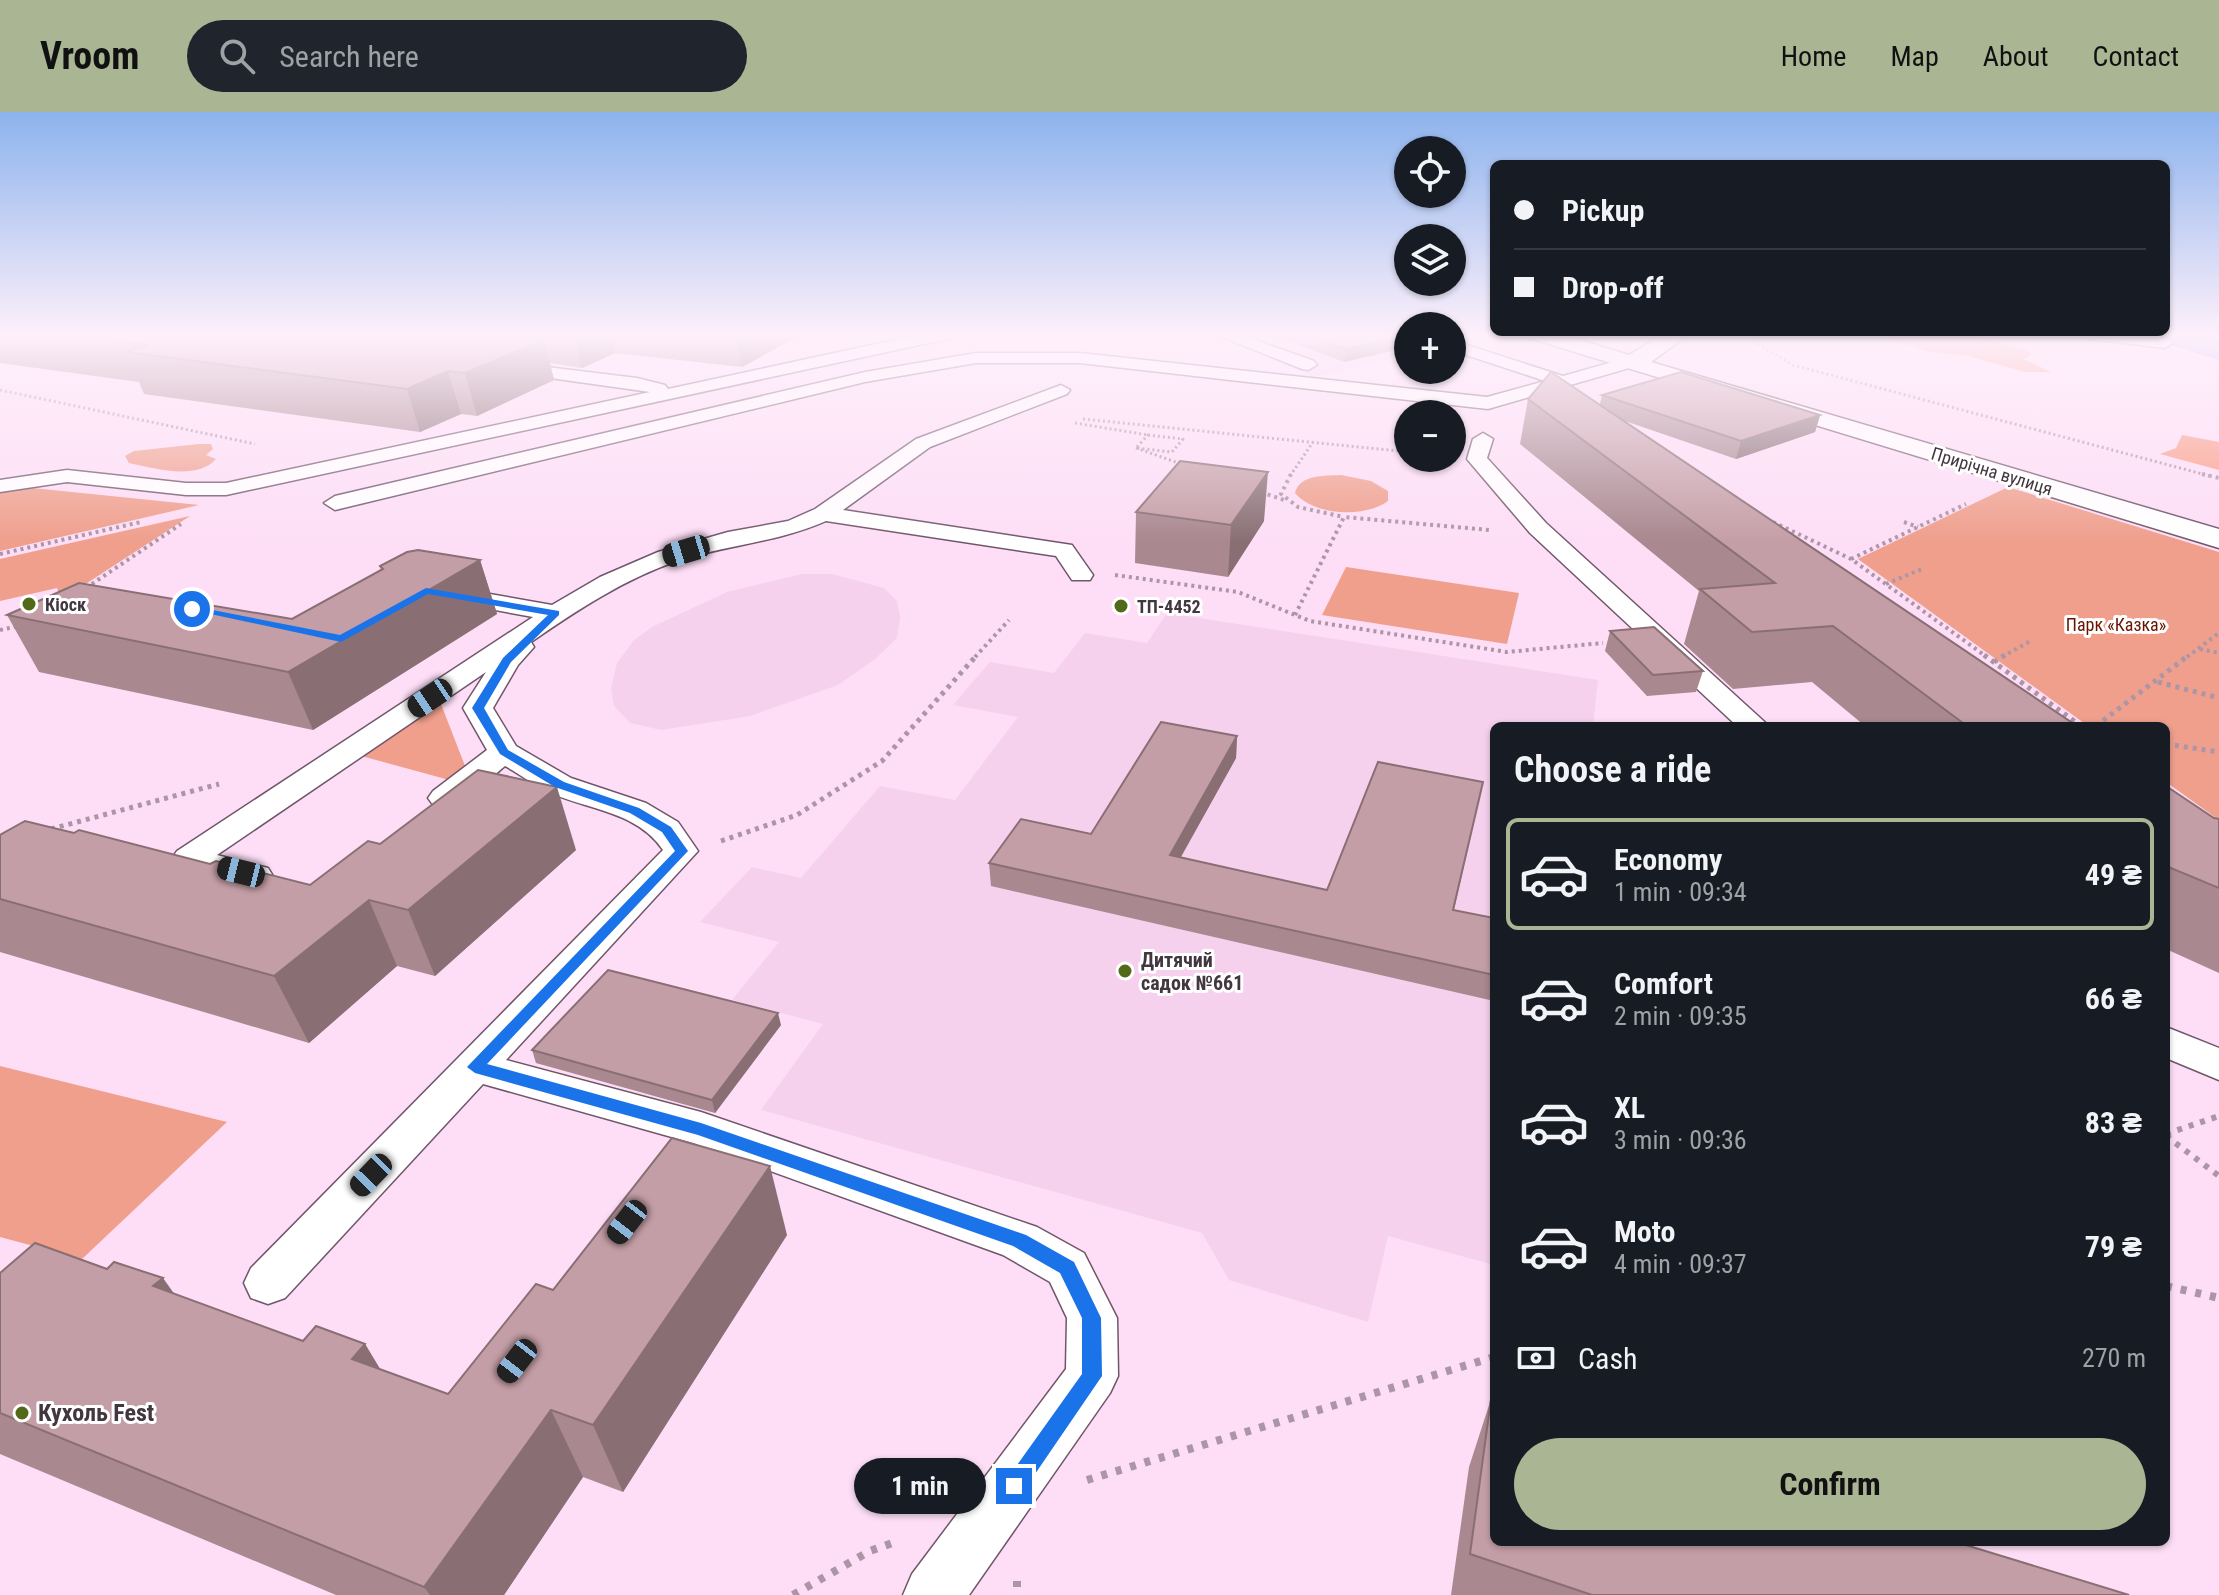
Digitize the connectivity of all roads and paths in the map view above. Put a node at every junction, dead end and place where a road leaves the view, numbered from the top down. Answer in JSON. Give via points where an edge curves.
{"nodes":[{"id":1,"x":63,"y":403,"type":"edge"},
{"id":2,"x":619,"y":403,"type":"edge"},
{"id":3,"x":755,"y":403,"type":"edge"},
{"id":4,"x":1025,"y":403,"type":"edge"},
{"id":5,"x":1488,"y":403,"type":"edge"},
{"id":6,"x":1767,"y":403,"type":"edge"},
{"id":7,"x":1937,"y":403,"type":"edge"},
{"id":8,"x":1007,"y":411,"type":"junction"},
{"id":9,"x":1313,"y":442,"type":"junction"},
{"id":10,"x":268,"y":446,"type":"dead end"},
{"id":11,"x":1136,"y":448,"type":"junction"},
{"id":12,"x":1394,"y":451,"type":"edge"},
{"id":13,"x":1191,"y":467,"type":"edge"},
{"id":14,"x":2219,"y":478,"type":"edge"},
{"id":15,"x":0,"y":486,"type":"edge"},
{"id":16,"x":1259,"y":491,"type":"edge"},
{"id":17,"x":1287,"y":501,"type":"junction"},
{"id":18,"x":1969,"y":502,"type":"dead end"},
{"id":19,"x":335,"y":503,"type":"dead end"},
{"id":20,"x":823,"y":514,"type":"junction"},
{"id":21,"x":192,"y":517,"type":"dead end"},
{"id":22,"x":1344,"y":517,"type":"junction"},
{"id":23,"x":1768,"y":520,"type":"edge"},
{"id":24,"x":146,"y":521,"type":"dead end"},
{"id":25,"x":1904,"y":522,"type":"dead end"},
{"id":26,"x":1918,"y":527,"type":"junction"},
{"id":27,"x":1538,"y":528,"type":"junction"},
{"id":28,"x":2219,"y":539,"type":"edge"},
{"id":29,"x":0,"y":554,"type":"edge"},
{"id":30,"x":1851,"y":559,"type":"junction"},
{"id":31,"x":1922,"y":569,"type":"dead end"},
{"id":32,"x":1079,"y":573,"type":"joint"},
{"id":33,"x":1886,"y":584,"type":"junction"},
{"id":34,"x":426,"y":591,"type":"edge"},
{"id":35,"x":74,"y":596,"type":"edge"},
{"id":36,"x":556,"y":613,"type":"junction"},
{"id":37,"x":1295,"y":615,"type":"junction"},
{"id":38,"x":1009,"y":620,"type":"dead end"},
{"id":39,"x":23,"y":625,"type":"dead end"},
{"id":40,"x":0,"y":630,"type":"edge"},
{"id":41,"x":2217,"y":636,"type":"edge"},
{"id":42,"x":1660,"y":637,"type":"junction"},
{"id":43,"x":2032,"y":640,"type":"dead end"},
{"id":44,"x":2200,"y":649,"type":"junction"},
{"id":45,"x":2219,"y":653,"type":"edge"},
{"id":46,"x":1994,"y":662,"type":"junction"},
{"id":47,"x":2157,"y":682,"type":"junction"},
{"id":48,"x":2219,"y":698,"type":"edge"},
{"id":49,"x":1750,"y":722,"type":"edge"},
{"id":50,"x":2076,"y":722,"type":"edge"},
{"id":51,"x":2102,"y":722,"type":"edge"},
{"id":52,"x":2170,"y":745,"type":"edge"},
{"id":53,"x":504,"y":752,"type":"junction"},
{"id":54,"x":2219,"y":752,"type":"edge"},
{"id":55,"x":231,"y":781,"type":"dead end"},
{"id":56,"x":418,"y":817,"type":"edge"},
{"id":57,"x":46,"y":831,"type":"edge"},
{"id":58,"x":681,"y":851,"type":"junction"},
{"id":59,"x":290,"y":884,"type":"edge"},
{"id":60,"x":2170,"y":1043,"type":"edge"},
{"id":61,"x":2219,"y":1065,"type":"edge"},
{"id":62,"x":475,"y":1067,"type":"junction"},
{"id":63,"x":2219,"y":1116,"type":"edge"},
{"id":64,"x":701,"y":1129,"type":"junction"},
{"id":65,"x":2170,"y":1134,"type":"edge"},
{"id":66,"x":2170,"y":1138,"type":"edge"},
{"id":67,"x":672,"y":1166,"type":"edge"},
{"id":68,"x":2219,"y":1176,"type":"edge"},
{"id":69,"x":268,"y":1283,"type":"dead end"},
{"id":70,"x":2170,"y":1287,"type":"edge"},
{"id":71,"x":2219,"y":1298,"type":"edge"},
{"id":72,"x":1490,"y":1358,"type":"edge"},
{"id":73,"x":1070,"y":1485,"type":"dead end"},
{"id":74,"x":933,"y":1595,"type":"edge"}],
"edges":[{"from":1,"to":10,"type":"path"},
{"from":2,"to":15,"type":"lane","via":[[226,489],[67,476]]},
{"from":3,"to":19,"type":"lane"},
{"from":4,"to":8,"type":"lane"},
{"from":5,"to":27,"type":"lane","via":[[1492,407],[1477,459]]},
{"from":6,"to":28,"type":"street","name":"Прирічна вулиця"},
{"from":7,"to":14,"type":"path"},
{"from":8,"to":9,"type":"path"},
{"from":8,"to":20,"type":"lane","via":[[923,443]]},
{"from":9,"to":12,"type":"path"},
{"from":9,"to":17,"type":"path","via":[[1282,487]]},
{"from":11,"to":11,"type":"path","via":[[1148,435],[1183,439],[1172,452]]},
{"from":11,"to":13,"type":"path"},
{"from":16,"to":17,"type":"path"},
{"from":17,"to":22,"type":"path"},
{"from":18,"to":26,"type":"path"},
{"from":20,"to":32,"type":"lane","via":[[1064,550]]},
{"from":20,"to":36,"type":"lane","via":[[794,527],[666,557]]},
{"from":21,"to":35,"type":"path"},
{"from":22,"to":27,"type":"path","via":[[1472,530]]},
{"from":22,"to":37,"type":"path"},
{"from":23,"to":30,"type":"path"},
{"from":24,"to":29,"type":"path"},
{"from":25,"to":26,"type":"path"},
{"from":26,"to":30,"type":"path"},
{"from":27,"to":42,"type":"lane"},
{"from":30,"to":33,"type":"path"},
{"from":31,"to":33,"type":"path"},
{"from":32,"to":37,"type":"path","via":[[1238,592]]},
{"from":33,"to":46,"type":"path"},
{"from":34,"to":36,"type":"lane"},
{"from":36,"to":53,"type":"lane","via":[[507,660],[478,708]]},
{"from":36,"to":59,"type":"lane","via":[[189,858]]},
{"from":37,"to":42,"type":"path","via":[[1507,652]]},
{"from":38,"to":58,"type":"path","via":[[882,761],[797,815]]},
{"from":39,"to":40,"type":"path"},
{"from":41,"to":44,"type":"path"},
{"from":42,"to":49,"type":"lane"},
{"from":43,"to":46,"type":"path"},
{"from":44,"to":45,"type":"path"},
{"from":44,"to":47,"type":"path"},
{"from":46,"to":50,"type":"path"},
{"from":47,"to":48,"type":"path"},
{"from":47,"to":51,"type":"path"},
{"from":52,"to":54,"type":"path"},
{"from":53,"to":56,"type":"lane"},
{"from":53,"to":58,"type":"lane","via":[[560,785],[635,810],[666,829]]},
{"from":55,"to":57,"type":"path"},
{"from":58,"to":62,"type":"lane"},
{"from":60,"to":61,"type":"lane"},
{"from":62,"to":64,"type":"lane"},
{"from":62,"to":69,"type":"lane"},
{"from":63,"to":65,"type":"path"},
{"from":64,"to":67,"type":"lane"},
{"from":64,"to":74,"type":"lane","via":[[1020,1241],[1067,1268],[1092,1318],[1092,1376]]},
{"from":66,"to":68,"type":"path"},
{"from":70,"to":71,"type":"path"},
{"from":72,"to":73,"type":"path"}]}
